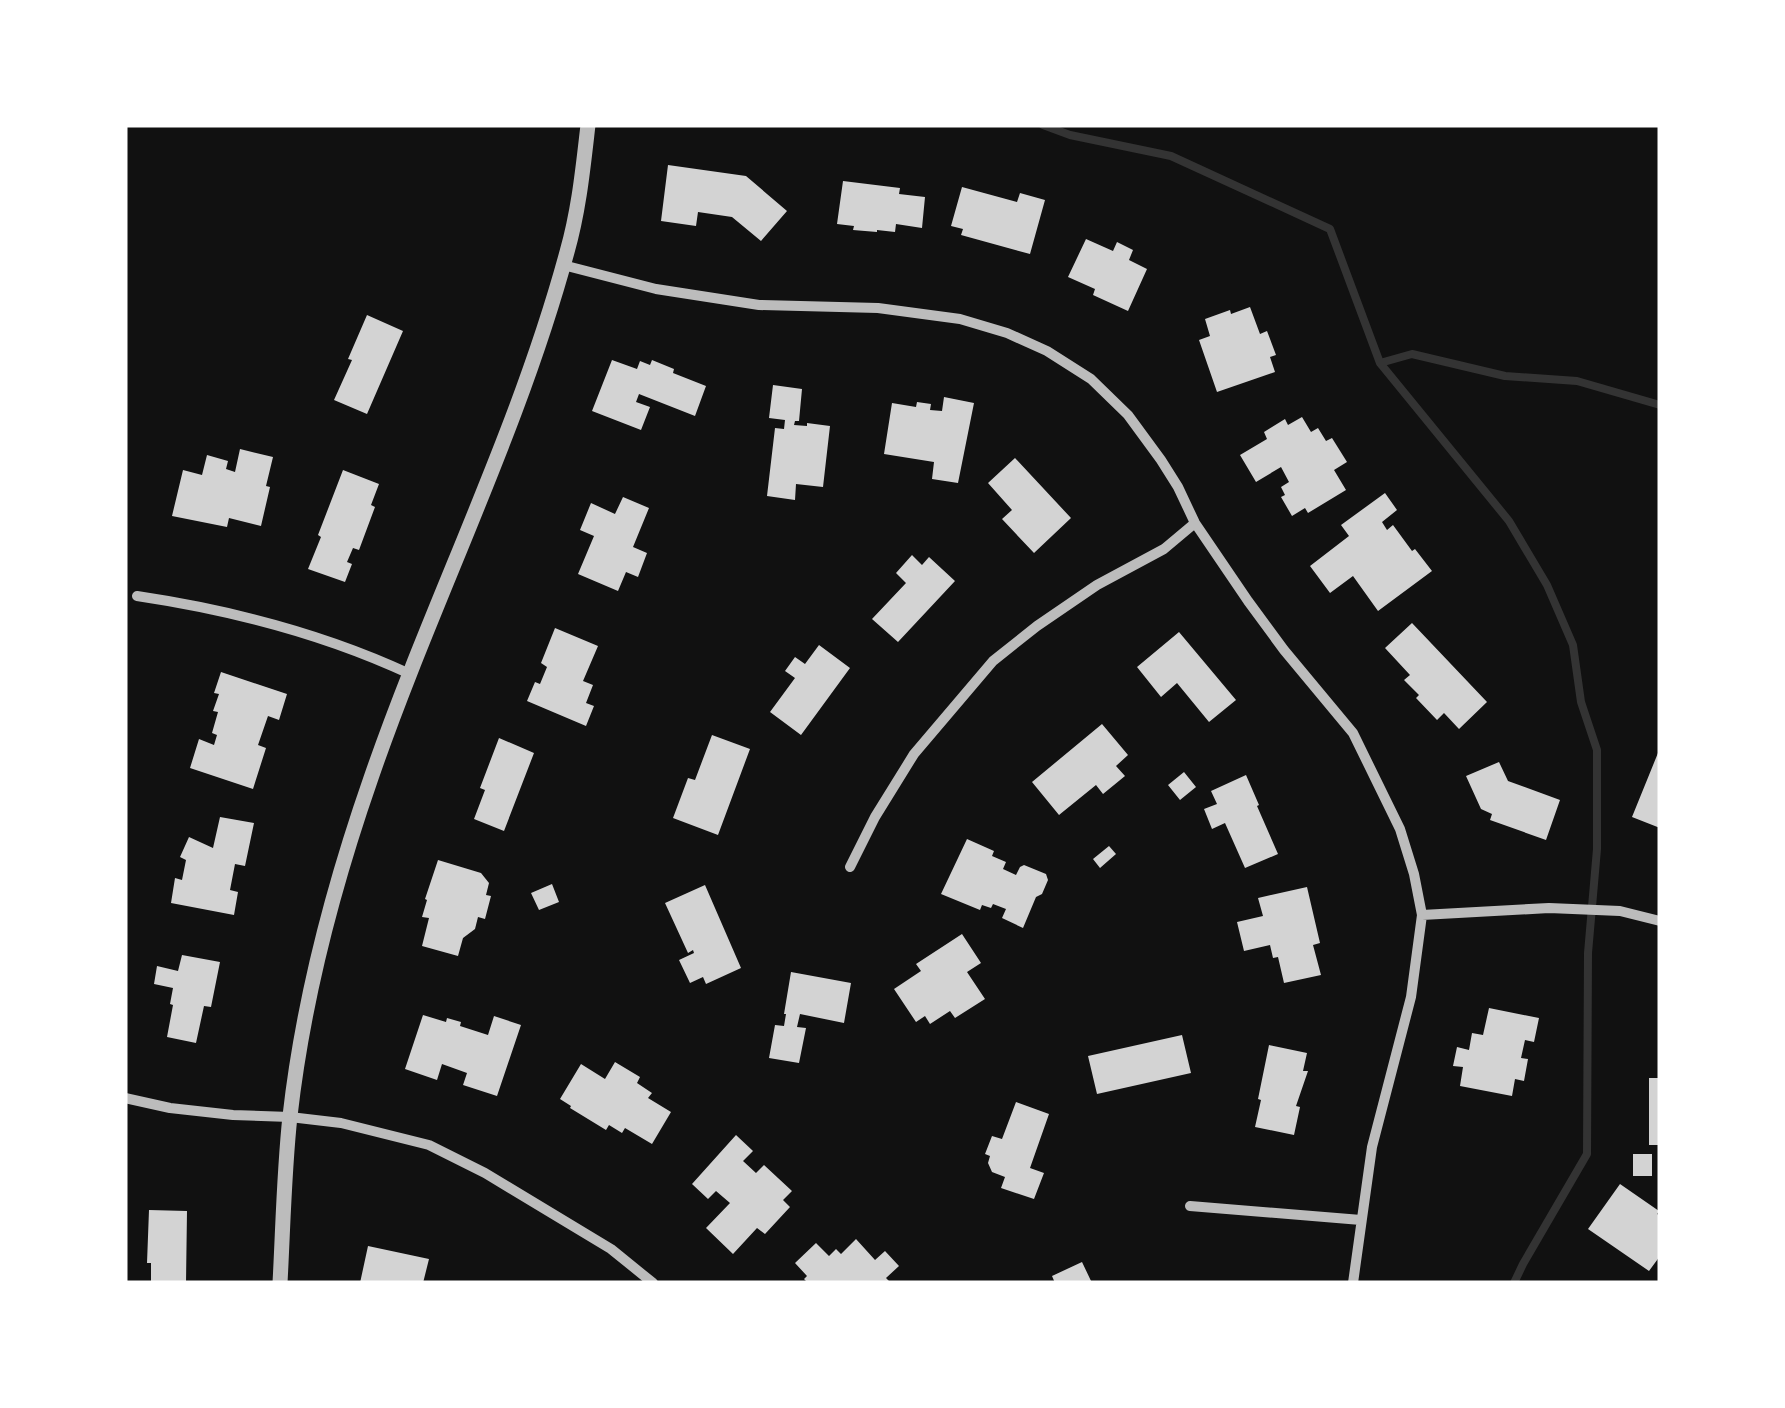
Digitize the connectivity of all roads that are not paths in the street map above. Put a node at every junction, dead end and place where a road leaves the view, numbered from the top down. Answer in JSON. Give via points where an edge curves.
{"nodes":[{"id":1,"x":588,"y":125,"type":"edge"},
{"id":2,"x":564,"y":265,"type":"junction"},
{"id":3,"x":1195,"y":523,"type":"junction"},
{"id":4,"x":137,"y":596,"type":"dead end"},
{"id":5,"x":410,"y":674,"type":"junction"},
{"id":6,"x":850,"y":867,"type":"dead end"},
{"id":7,"x":1422,"y":915,"type":"junction"},
{"id":8,"x":1660,"y":920,"type":"edge"},
{"id":9,"x":125,"y":1098,"type":"edge"},
{"id":10,"x":290,"y":1117,"type":"junction"},
{"id":11,"x":1190,"y":1206,"type":"dead end"},
{"id":12,"x":1361,"y":1220,"type":"junction"},
{"id":13,"x":280,"y":1283,"type":"edge"},
{"id":14,"x":653,"y":1283,"type":"edge"},
{"id":15,"x":1353,"y":1283,"type":"edge"}],
"edges":[{"from":1,"to":2,"type":"street"},
{"from":2,"to":3,"type":"street","via":[[758,305],[928,313],[1008,333],[1091,380],[1128,416]]},
{"from":2,"to":5,"type":"street","via":[[510,423]]},
{"from":3,"to":6,"type":"street","via":[[994,661],[914,754]]},
{"from":3,"to":7,"type":"street","via":[[1284,650],[1353,733],[1400,829]]},
{"from":4,"to":5,"type":"street","via":[[264,621]]},
{"from":5,"to":10,"type":"street","via":[[329,911]]},
{"from":7,"to":8,"type":"street","via":[[1549,908]]},
{"from":7,"to":12,"type":"street","via":[[1411,997],[1372,1147]]},
{"from":9,"to":10,"type":"street","via":[[217,1114]]},
{"from":10,"to":13,"type":"street"},
{"from":10,"to":14,"type":"street","via":[[429,1145],[611,1249]]},
{"from":11,"to":12,"type":"street"},
{"from":12,"to":15,"type":"street"}]}
